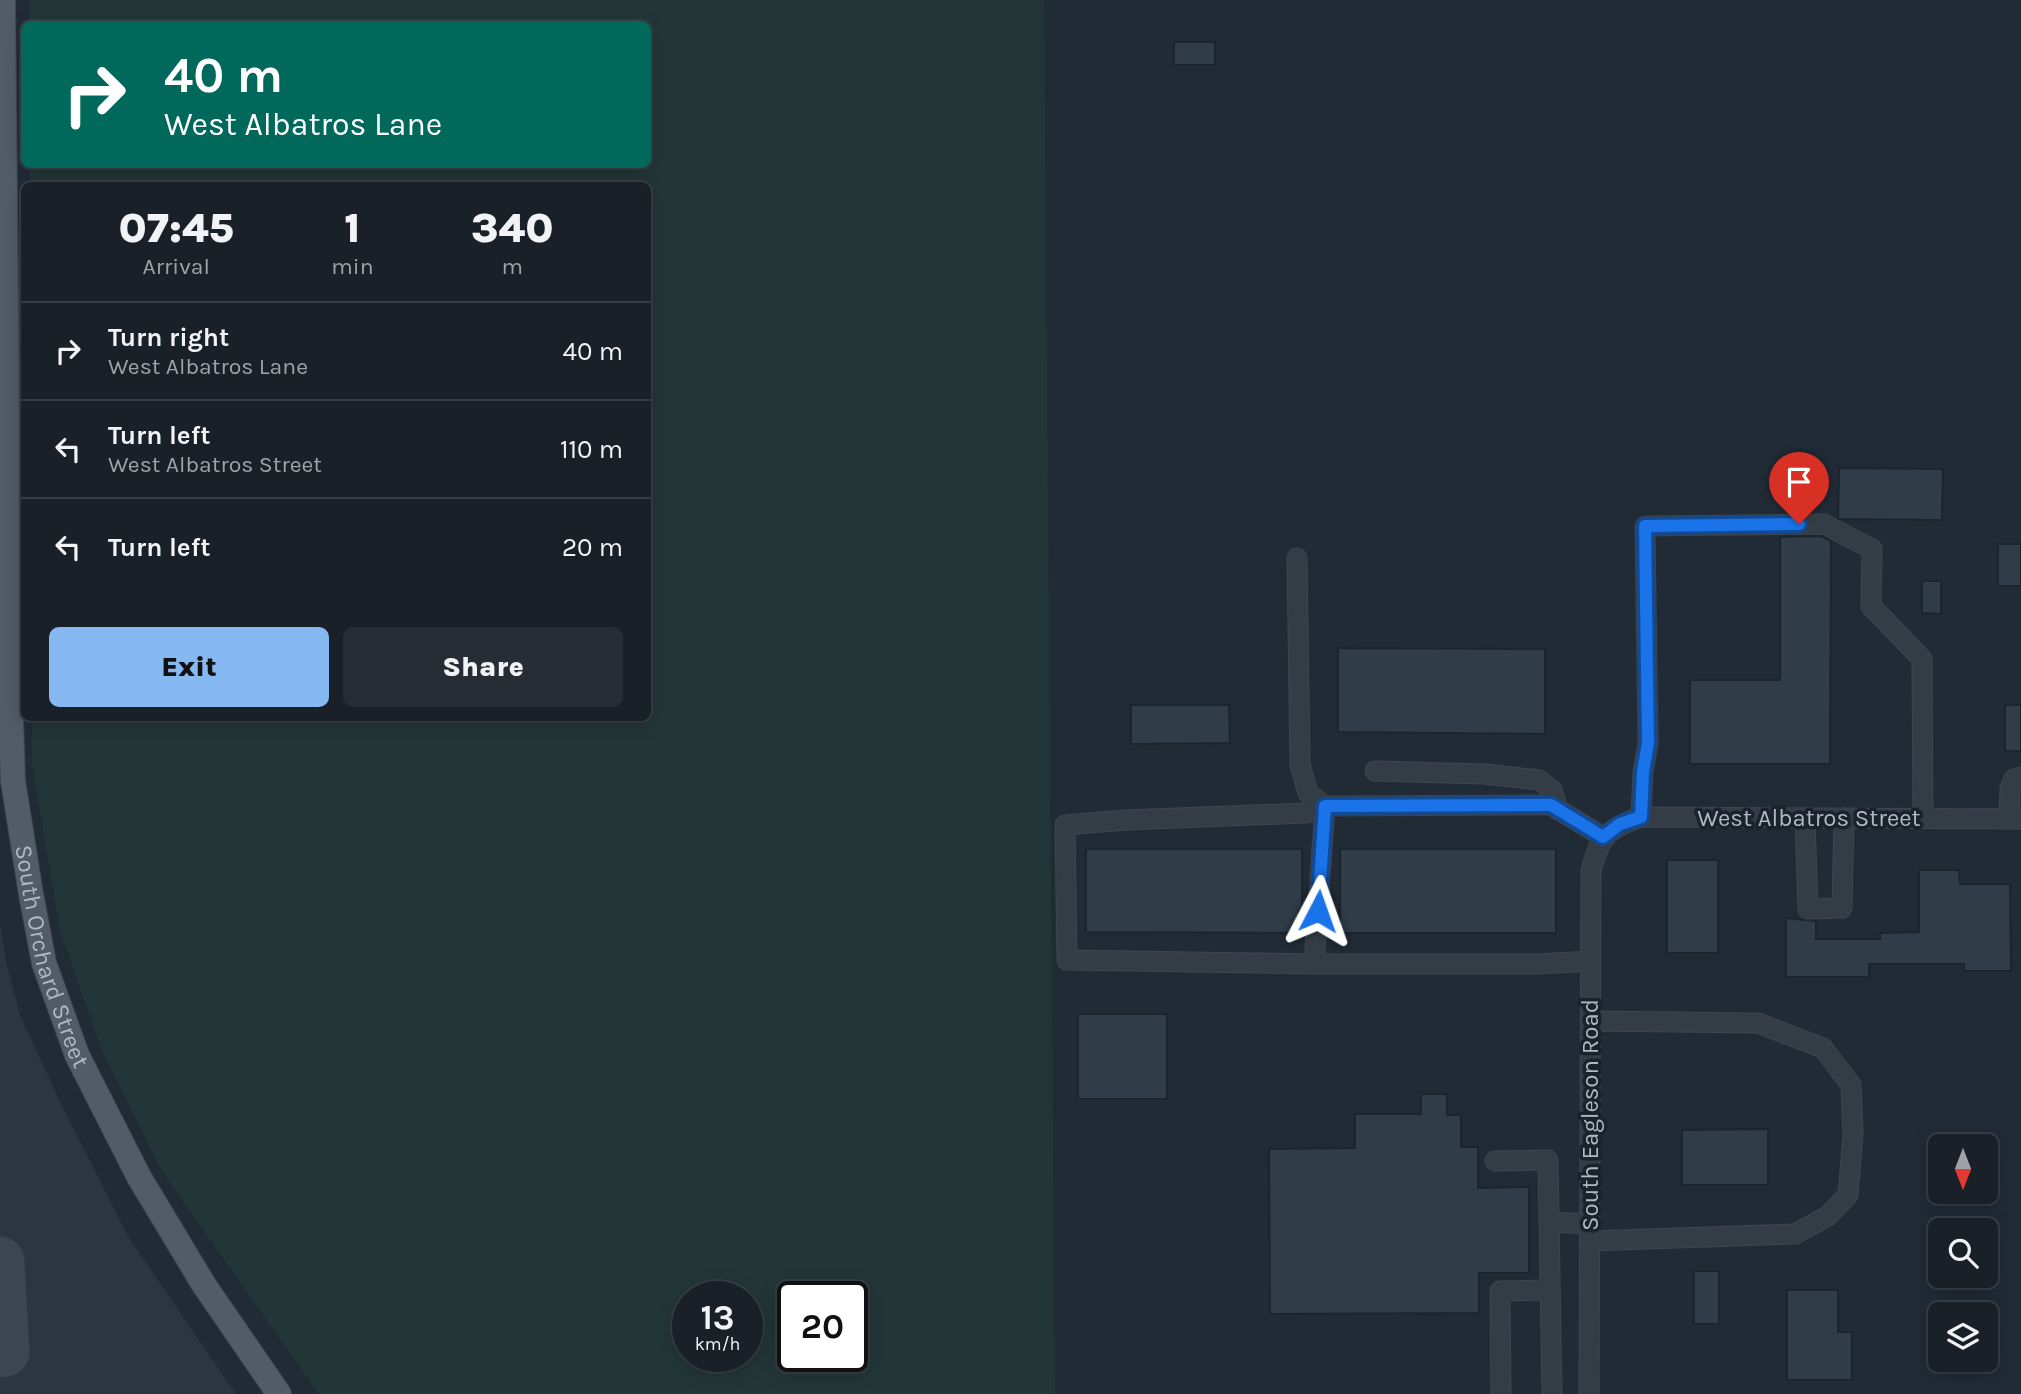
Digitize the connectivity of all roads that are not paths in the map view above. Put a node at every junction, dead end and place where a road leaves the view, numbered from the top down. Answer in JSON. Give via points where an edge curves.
{"nodes":[{"id":1,"x":4,"y":0,"type":"edge"},
{"id":2,"x":3,"y":396,"type":"edge"},
{"id":3,"x":1297,"y":558,"type":"dead end"},
{"id":4,"x":1375,"y":771,"type":"dead end"},
{"id":5,"x":2021,"y":777,"type":"edge"},
{"id":6,"x":1325,"y":806,"type":"junction"},
{"id":7,"x":1558,"y":810,"type":"junction"},
{"id":8,"x":1641,"y":817,"type":"junction"},
{"id":9,"x":1805,"y":818,"type":"junction"},
{"id":10,"x":1844,"y":818,"type":"junction"},
{"id":11,"x":1923,"y":818,"type":"junction"},
{"id":12,"x":2015,"y":819,"type":"edge"},
{"id":13,"x":1603,"y":837,"type":"junction"},
{"id":14,"x":1591,"y":961,"type":"junction"},
{"id":15,"x":1314,"y":964,"type":"junction"},
{"id":16,"x":1590,"y":1021,"type":"junction"},
{"id":17,"x":1494,"y":1161,"type":"dead end"},
{"id":18,"x":1549,"y":1222,"type":"junction"},
{"id":19,"x":1590,"y":1233,"type":"junction"},
{"id":20,"x":1550,"y":1290,"type":"junction"},
{"id":21,"x":279,"y":1394,"type":"edge"},
{"id":22,"x":1502,"y":1394,"type":"edge"},
{"id":23,"x":1552,"y":1394,"type":"edge"},
{"id":24,"x":1589,"y":1394,"type":"edge"}],
"edges":[{"from":1,"to":2,"type":"main road","name":"South Orchard Street"},
{"from":2,"to":21,"type":"main road","name":"South Orchard Street","via":[[13,781],[44,963],[77,1055],[139,1177],[204,1285]]},
{"from":3,"to":6,"type":"street","via":[[1300,765],[1308,793]]},
{"from":4,"to":7,"type":"street","via":[[1539,780],[1552,790]]},
{"from":5,"to":12,"type":"street","via":[[2014,779],[2010,788]]},
{"from":6,"to":7,"type":"street","via":[[1551,805]]},
{"from":6,"to":15,"type":"street"},
{"from":6,"to":15,"type":"street","via":[[1307,813],[1065,825],[1067,960]]},
{"from":7,"to":13,"type":"street"},
{"from":8,"to":9,"type":"street","name":"West Albatros Street"},
{"from":8,"to":11,"type":"street","via":[[1648,743],[1645,526],[1824,524],[1872,548],[1871,606],[1922,659]]},
{"from":8,"to":13,"type":"street","name":"West Albatros Street","via":[[1620,824]]},
{"from":9,"to":10,"type":"street","name":"West Albatros Street"},
{"from":9,"to":10,"type":"street","via":[[1808,909],[1842,908]]},
{"from":10,"to":11,"type":"street","name":"West Albatros Street"},
{"from":11,"to":12,"type":"street","name":"West Albatros Street"},
{"from":13,"to":14,"type":"street","name":"South Eagleson Road","via":[[1591,872]]},
{"from":14,"to":15,"type":"street"},
{"from":14,"to":16,"type":"street","name":"South Eagleson Road"},
{"from":16,"to":19,"type":"street","name":"South Eagleson Road"},
{"from":16,"to":19,"type":"street","via":[[1758,1023],[1823,1048],[1851,1085],[1853,1134],[1848,1195],[1828,1216],[1795,1234]]},
{"from":17,"to":18,"type":"street","via":[[1548,1160]]},
{"from":18,"to":19,"type":"street"},
{"from":18,"to":20,"type":"street"},
{"from":19,"to":24,"type":"street","name":"South Eagleson Road"},
{"from":20,"to":22,"type":"street","via":[[1500,1291]]},
{"from":20,"to":23,"type":"street"}]}
